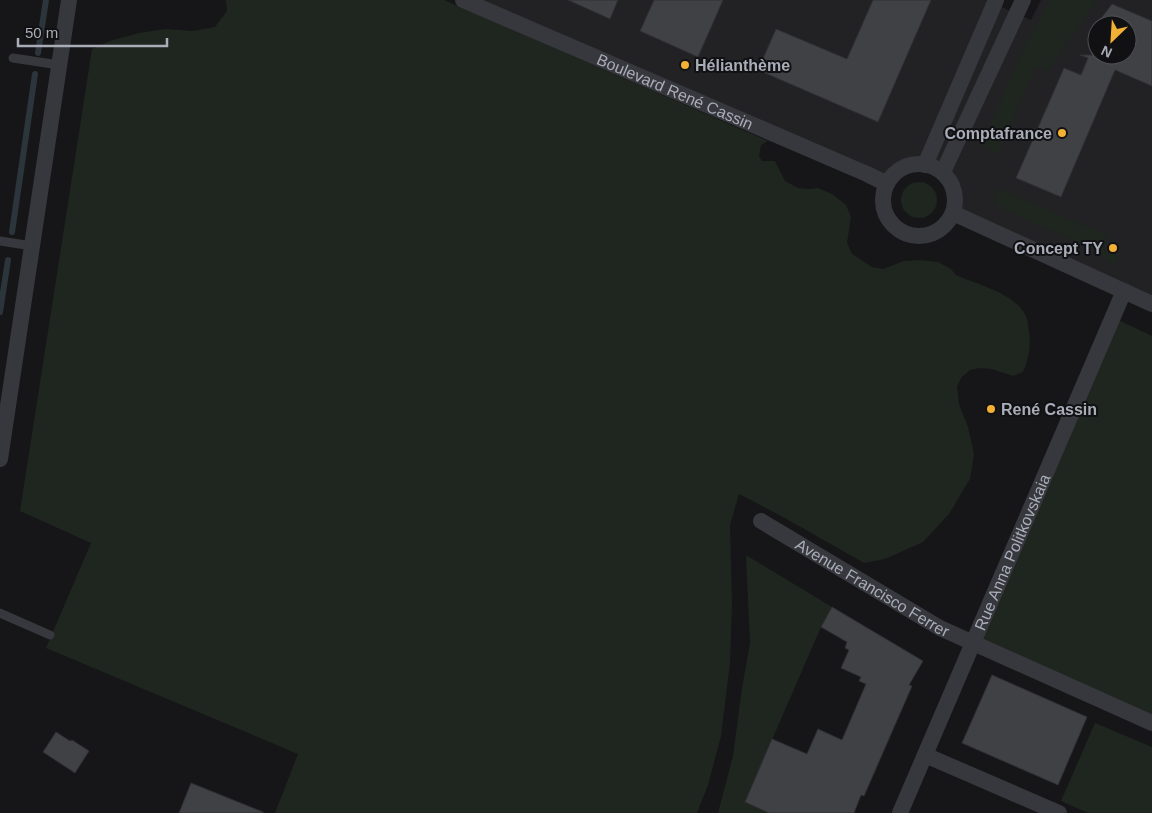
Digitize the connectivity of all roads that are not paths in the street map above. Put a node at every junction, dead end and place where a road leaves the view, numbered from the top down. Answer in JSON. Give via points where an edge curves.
{"nodes":[{"id":1,"x":69,"y":0,"type":"edge"},
{"id":2,"x":463,"y":0,"type":"edge"},
{"id":3,"x":996,"y":0,"type":"edge"},
{"id":4,"x":1023,"y":0,"type":"edge"},
{"id":5,"x":13,"y":58,"type":"dead end"},
{"id":6,"x":59,"y":65,"type":"junction"},
{"id":7,"x":925,"y":165,"type":"junction"},
{"id":8,"x":943,"y":172,"type":"junction"},
{"id":9,"x":887,"y":184,"type":"junction"},
{"id":10,"x":953,"y":213,"type":"junction"},
{"id":11,"x":0,"y":242,"type":"edge"},
{"id":12,"x":32,"y":246,"type":"junction"},
{"id":13,"x":1124,"y":291,"type":"junction"},
{"id":14,"x":1152,"y":304,"type":"edge"},
{"id":15,"x":0,"y":459,"type":"edge"},
{"id":16,"x":760,"y":521,"type":"dead end"},
{"id":17,"x":0,"y":613,"type":"edge"},
{"id":18,"x":50,"y":635,"type":"dead end"},
{"id":19,"x":973,"y":643,"type":"junction"},
{"id":20,"x":1152,"y":723,"type":"edge"},
{"id":21,"x":925,"y":755,"type":"junction"},
{"id":22,"x":900,"y":813,"type":"edge"},
{"id":23,"x":1059,"y":813,"type":"edge"}],
"edges":[{"from":1,"to":6,"type":"street"},
{"from":2,"to":9,"type":"street","name":"Boulevard René Cassin"},
{"from":3,"to":7,"type":"street"},
{"from":4,"to":8,"type":"street"},
{"from":5,"to":6,"type":"lane"},
{"from":6,"to":12,"type":"street"},
{"from":7,"to":8,"type":"street"},
{"from":7,"to":9,"type":"street","via":[[919,163],[897,170]]},
{"from":8,"to":10,"type":"street","via":[[955,194]]},
{"from":9,"to":10,"type":"street","via":[[883,204],[886,216],[903,233],[928,236],[940,231]]},
{"from":10,"to":13,"type":"street"},
{"from":11,"to":12,"type":"lane"},
{"from":12,"to":15,"type":"street"},
{"from":13,"to":14,"type":"street"},
{"from":13,"to":19,"type":"street","name":"Rue Anna Politkovskaia"},
{"from":16,"to":19,"type":"street","name":"Avenue Francisco Ferrer","via":[[940,628]]},
{"from":17,"to":18,"type":"lane"},
{"from":19,"to":20,"type":"street","name":"Avenue Francisco Ferrer"},
{"from":19,"to":21,"type":"street","name":"Rue Anna Politkovskaia"},
{"from":21,"to":22,"type":"street","name":"Rue Anna Politkovskaia"},
{"from":21,"to":23,"type":"street"}]}
